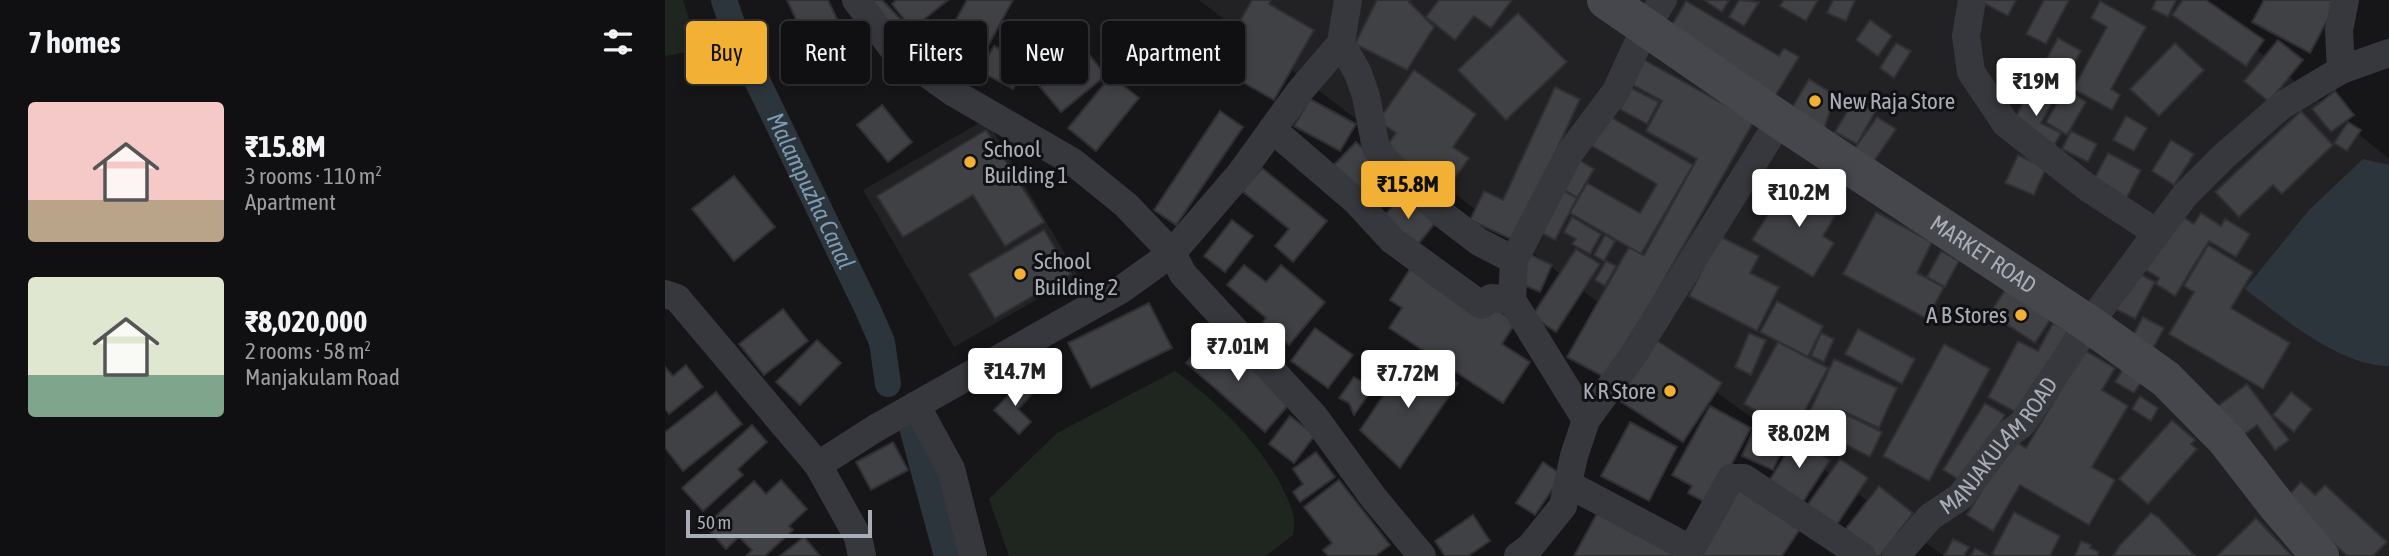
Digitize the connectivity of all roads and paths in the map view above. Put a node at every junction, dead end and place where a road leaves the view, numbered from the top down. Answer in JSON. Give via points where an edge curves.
{"nodes":[{"id":1,"x":856,"y":0,"type":"edge"},
{"id":2,"x":1348,"y":0,"type":"edge"},
{"id":3,"x":1606,"y":0,"type":"edge"},
{"id":4,"x":1972,"y":0,"type":"edge"},
{"id":5,"x":2345,"y":0,"type":"edge"},
{"id":6,"x":1654,"y":14,"type":"edge"},
{"id":7,"x":1341,"y":43,"type":"junction"},
{"id":8,"x":2389,"y":53,"type":"edge"},
{"id":9,"x":2341,"y":70,"type":"junction"},
{"id":10,"x":1780,"y":120,"type":"junction"},
{"id":11,"x":1272,"y":129,"type":"junction"},
{"id":12,"x":2157,"y":233,"type":"junction"},
{"id":13,"x":1172,"y":253,"type":"junction"},
{"id":14,"x":1514,"y":260,"type":"junction"},
{"id":15,"x":665,"y":294,"type":"edge"},
{"id":16,"x":1512,"y":300,"type":"junction"},
{"id":17,"x":2089,"y":324,"type":"junction"},
{"id":18,"x":916,"y":405,"type":"junction"},
{"id":19,"x":1586,"y":420,"type":"junction"},
{"id":20,"x":818,"y":465,"type":"junction"},
{"id":21,"x":1568,"y":484,"type":"junction"},
{"id":22,"x":862,"y":556,"type":"edge"},
{"id":23,"x":973,"y":556,"type":"edge"},
{"id":24,"x":1422,"y":556,"type":"edge"},
{"id":25,"x":1518,"y":556,"type":"edge"},
{"id":26,"x":1862,"y":556,"type":"edge"},
{"id":27,"x":1896,"y":556,"type":"edge"},
{"id":28,"x":2320,"y":556,"type":"edge"}],
"edges":[{"from":1,"to":13,"type":"street","via":[[894,50],[954,93],[1073,162],[1126,205]]},
{"from":2,"to":7,"type":"street"},
{"from":3,"to":6,"type":"main road","name":"MARKET ROAD"},
{"from":4,"to":12,"type":"street","via":[[1966,36],[1971,72],[2006,124],[2088,188]]},
{"from":5,"to":9,"type":"street","via":[[2339,30]]},
{"from":6,"to":10,"type":"main road","name":"MARKET ROAD"},
{"from":6,"to":14,"type":"street","via":[[1616,90],[1569,154]]},
{"from":7,"to":11,"type":"street"},
{"from":7,"to":14,"type":"street","via":[[1358,72],[1376,148],[1387,162],[1445,216],[1479,242]]},
{"from":8,"to":9,"type":"street","name":"MANJAKULAM ROAD"},
{"from":9,"to":12,"type":"street","name":"MANJAKULAM ROAD","via":[[2281,106],[2223,157],[2185,195]]},
{"from":10,"to":17,"type":"main road","name":"MARKET ROAD"},
{"from":10,"to":19,"type":"street","via":[[1632,357]]},
{"from":11,"to":13,"type":"street"},
{"from":11,"to":16,"type":"street","via":[[1392,240],[1446,281],[1481,305],[1492,298]]},
{"from":12,"to":17,"type":"street","name":"MANJAKULAM ROAD"},
{"from":13,"to":18,"type":"street","via":[[1122,289]]},
{"from":13,"to":24,"type":"street","via":[[1183,274],[1314,416]]},
{"from":14,"to":16,"type":"street"},
{"from":15,"to":20,"type":"street","via":[[677,298]]},
{"from":16,"to":19,"type":"street"},
{"from":17,"to":27,"type":"street","name":"MANJAKULAM ROAD","via":[[2022,424],[2006,436],[1960,497],[1930,517]]},
{"from":17,"to":28,"type":"main road","name":"MARKET ROAD","via":[[2166,379],[2226,440]]},
{"from":18,"to":20,"type":"street"},
{"from":18,"to":23,"type":"street","via":[[951,469]]},
{"from":19,"to":21,"type":"street"},
{"from":20,"to":22,"type":"street","via":[[858,537]]},
{"from":21,"to":25,"type":"street","via":[[1563,506]]},
{"from":21,"to":26,"type":"street","via":[[1683,545],[1693,546],[1731,478],[1744,478]]}]}
